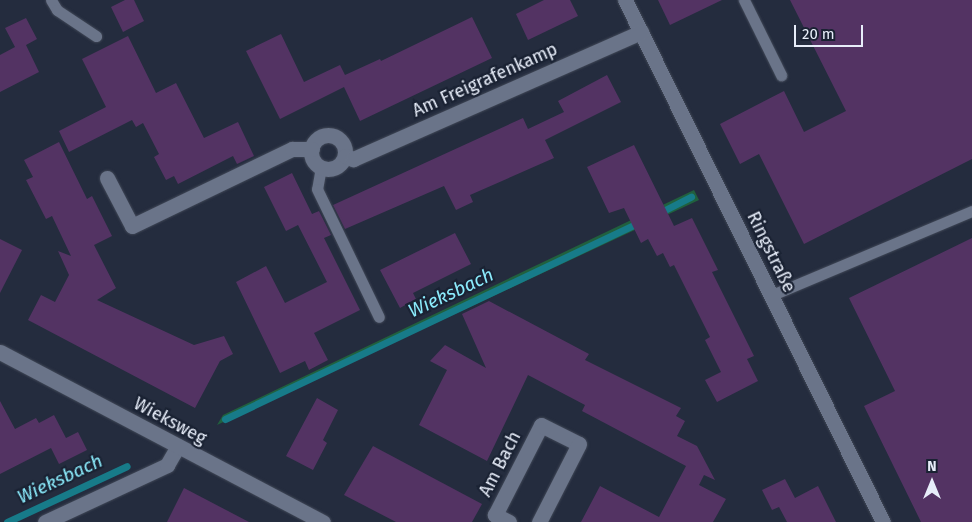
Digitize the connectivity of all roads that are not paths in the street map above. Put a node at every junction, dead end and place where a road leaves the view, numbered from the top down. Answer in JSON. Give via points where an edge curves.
{"nodes":[{"id":1,"x":51,"y":0,"type":"edge"},
{"id":2,"x":625,"y":0,"type":"edge"},
{"id":3,"x":744,"y":0,"type":"edge"},
{"id":4,"x":640,"y":32,"type":"junction"},
{"id":5,"x":96,"y":36,"type":"dead end"},
{"id":6,"x":782,"y":75,"type":"dead end"},
{"id":7,"x":312,"y":149,"type":"junction"},
{"id":8,"x":345,"y":156,"type":"junction"},
{"id":9,"x":321,"y":168,"type":"junction"},
{"id":10,"x":107,"y":178,"type":"dead end"},
{"id":11,"x":972,"y":211,"type":"edge"},
{"id":12,"x":772,"y":295,"type":"junction"},
{"id":13,"x":379,"y":317,"type":"dead end"},
{"id":14,"x":0,"y":352,"type":"edge"},
{"id":15,"x":178,"y":446,"type":"junction"},
{"id":16,"x":45,"y":522,"type":"edge"},
{"id":17,"x":324,"y":522,"type":"edge"},
{"id":18,"x":509,"y":522,"type":"edge"},
{"id":19,"x":539,"y":522,"type":"edge"},
{"id":20,"x":883,"y":522,"type":"edge"}],
"edges":[{"from":1,"to":5,"type":"lane","via":[[57,10]]},
{"from":2,"to":4,"type":"street","name":"Ringstraße"},
{"from":3,"to":6,"type":"lane"},
{"from":4,"to":8,"type":"street","name":"Am Freigrafenkamp","via":[[353,159]]},
{"from":4,"to":12,"type":"street","name":"Ringstraße"},
{"from":7,"to":8,"type":"street","via":[[321,137],[336,137],[342,142]]},
{"from":7,"to":9,"type":"street","via":[[315,163]]},
{"from":7,"to":10,"type":"street","via":[[292,149],[132,226]]},
{"from":8,"to":9,"type":"street","name":"Am Freigrafenkamp","via":[[336,168]]},
{"from":9,"to":13,"type":"lane","via":[[317,189]]},
{"from":11,"to":12,"type":"lane"},
{"from":12,"to":20,"type":"street","name":"Ringstraße"},
{"from":14,"to":15,"type":"street","name":"Wieksweg"},
{"from":15,"to":16,"type":"street","via":[[167,465]]},
{"from":15,"to":17,"type":"street","name":"Wieksweg"},
{"from":18,"to":19,"type":"street","name":"Am Bach","via":[[495,515],[541,425],[579,444]]}]}
